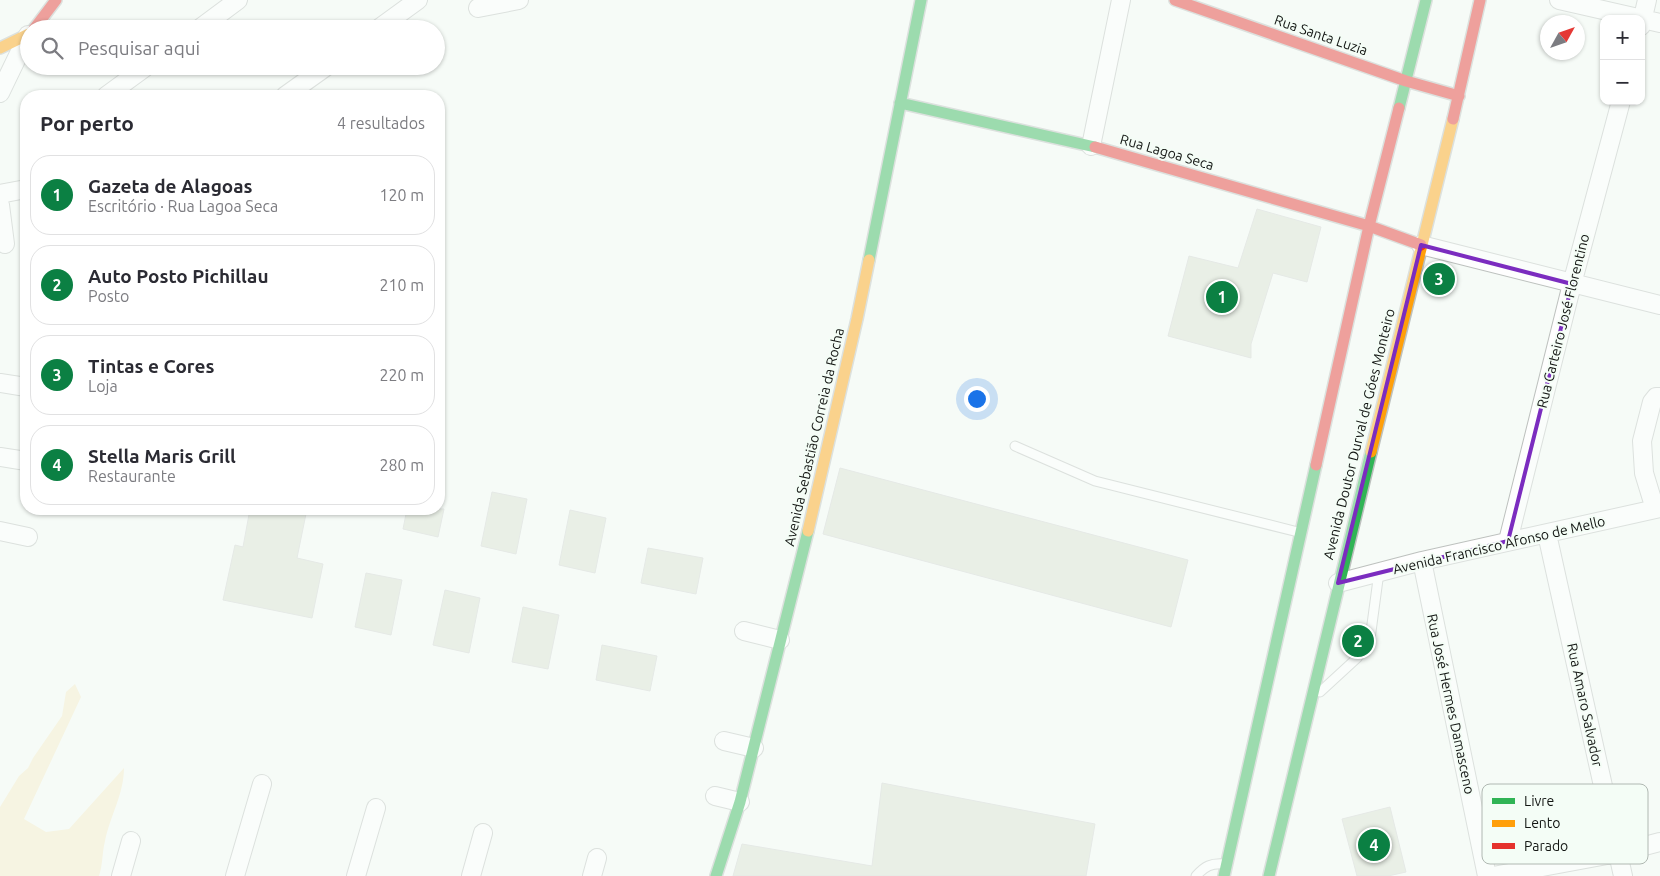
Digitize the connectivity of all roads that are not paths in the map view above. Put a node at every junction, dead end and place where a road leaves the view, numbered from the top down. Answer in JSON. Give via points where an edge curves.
{"nodes":[{"id":1,"x":56,"y":0,"type":"edge"},
{"id":2,"x":238,"y":0,"type":"edge"},
{"id":3,"x":418,"y":0,"type":"edge"},
{"id":4,"x":519,"y":0,"type":"edge"},
{"id":5,"x":921,"y":0,"type":"edge"},
{"id":6,"x":1121,"y":0,"type":"edge"},
{"id":7,"x":1175,"y":0,"type":"edge"},
{"id":8,"x":1426,"y":0,"type":"edge"},
{"id":9,"x":1480,"y":0,"type":"edge"},
{"id":10,"x":1559,"y":0,"type":"edge"},
{"id":11,"x":1647,"y":0,"type":"edge"},
{"id":12,"x":478,"y":8,"type":"dead end"},
{"id":13,"x":40,"y":20,"type":"edge"},
{"id":14,"x":211,"y":20,"type":"edge"},
{"id":15,"x":390,"y":20,"type":"edge"},
{"id":16,"x":1648,"y":23,"type":"edge"},
{"id":17,"x":20,"y":37,"type":"edge"},
{"id":18,"x":0,"y":48,"type":"edge"},
{"id":19,"x":20,"y":53,"type":"edge"},
{"id":20,"x":135,"y":75,"type":"edge"},
{"id":21,"x":314,"y":75,"type":"edge"},
{"id":22,"x":1406,"y":81,"type":"junction"},
{"id":23,"x":114,"y":90,"type":"edge"},
{"id":24,"x":293,"y":90,"type":"edge"},
{"id":25,"x":0,"y":94,"type":"edge"},
{"id":26,"x":1459,"y":96,"type":"junction"},
{"id":27,"x":900,"y":103,"type":"junction"},
{"id":28,"x":1620,"y":105,"type":"edge"},
{"id":29,"x":1090,"y":146,"type":"junction"},
{"id":30,"x":20,"y":190,"type":"edge"},
{"id":31,"x":0,"y":194,"type":"edge"},
{"id":32,"x":0,"y":205,"type":"edge"},
{"id":33,"x":1368,"y":226,"type":"junction"},
{"id":34,"x":5,"y":244,"type":"dead end"},
{"id":35,"x":1421,"y":245,"type":"junction"},
{"id":36,"x":1572,"y":284,"type":"junction"},
{"id":37,"x":1660,"y":305,"type":"edge"},
{"id":38,"x":0,"y":383,"type":"edge"},
{"id":39,"x":20,"y":386,"type":"edge"},
{"id":40,"x":1660,"y":397,"type":"edge"},
{"id":41,"x":1015,"y":446,"type":"dead end"},
{"id":42,"x":0,"y":457,"type":"edge"},
{"id":43,"x":20,"y":460,"type":"edge"},
{"id":44,"x":1653,"y":481,"type":"edge"},
{"id":45,"x":1658,"y":509,"type":"edge"},
{"id":46,"x":0,"y":531,"type":"edge"},
{"id":47,"x":1301,"y":533,"type":"junction"},
{"id":48,"x":1547,"y":534,"type":"junction"},
{"id":49,"x":28,"y":537,"type":"dead end"},
{"id":50,"x":1508,"y":541,"type":"junction"},
{"id":51,"x":1422,"y":561,"type":"junction"},
{"id":52,"x":1379,"y":572,"type":"junction"},
{"id":53,"x":1338,"y":583,"type":"junction"},
{"id":54,"x":744,"y":631,"type":"dead end"},
{"id":55,"x":780,"y":640,"type":"junction"},
{"id":56,"x":1310,"y":700,"type":"junction"},
{"id":57,"x":724,"y":741,"type":"dead end"},
{"id":58,"x":754,"y":748,"type":"junction"},
{"id":59,"x":262,"y":784,"type":"dead end"},
{"id":60,"x":1603,"y":784,"type":"edge"},
{"id":61,"x":716,"y":796,"type":"dead end"},
{"id":62,"x":740,"y":802,"type":"junction"},
{"id":63,"x":376,"y":808,"type":"dead end"},
{"id":64,"x":483,"y":833,"type":"dead end"},
{"id":65,"x":131,"y":841,"type":"dead end"},
{"id":66,"x":1482,"y":856,"type":"edge"},
{"id":67,"x":597,"y":858,"type":"dead end"},
{"id":68,"x":1558,"y":864,"type":"edge"},
{"id":69,"x":1226,"y":870,"type":"edge"},
{"id":70,"x":121,"y":876,"type":"edge"},
{"id":71,"x":235,"y":876,"type":"edge"},
{"id":72,"x":356,"y":876,"type":"edge"},
{"id":73,"x":471,"y":876,"type":"edge"},
{"id":74,"x":592,"y":876,"type":"edge"},
{"id":75,"x":716,"y":876,"type":"edge"},
{"id":76,"x":1196,"y":876,"type":"edge"},
{"id":77,"x":1270,"y":876,"type":"edge"},
{"id":78,"x":1493,"y":876,"type":"edge"}],
"edges":[{"from":1,"to":13,"type":"main road"},
{"from":2,"to":14,"type":"street"},
{"from":3,"to":15,"type":"street"},
{"from":4,"to":12,"type":"street"},
{"from":5,"to":27,"type":"main road","name":"Avenida Sebastião Correia da Rocha"},
{"from":6,"to":29,"type":"street"},
{"from":7,"to":22,"type":"main road","name":"Rua Santa Luzia"},
{"from":8,"to":22,"type":"main road"},
{"from":9,"to":26,"type":"main road","name":"Avenida Doutor Durval de Góes Monteiro"},
{"from":10,"to":16,"type":"street"},
{"from":11,"to":16,"type":"street"},
{"from":17,"to":18,"type":"main road"},
{"from":19,"to":25,"type":"street"},
{"from":20,"to":23,"type":"street"},
{"from":21,"to":24,"type":"street"},
{"from":22,"to":26,"type":"main road","name":"Rua Santa Luzia"},
{"from":22,"to":33,"type":"main road"},
{"from":26,"to":35,"type":"main road","name":"Avenida Doutor Durval de Góes Monteiro"},
{"from":27,"to":29,"type":"main road","name":"Rua Lagoa Seca"},
{"from":27,"to":55,"type":"main road","name":"Avenida Sebastião Correia da Rocha","via":[[857,319],[814,509]]},
{"from":28,"to":36,"type":"street","name":"Rua Carteiro José Florentino"},
{"from":29,"to":33,"type":"main road","name":"Rua Lagoa Seca"},
{"from":30,"to":31,"type":"street"},
{"from":32,"to":34,"type":"street"},
{"from":33,"to":35,"type":"main road","name":"Rua Lagoa Seca"},
{"from":33,"to":47,"type":"main road"},
{"from":35,"to":36,"type":"street"},
{"from":35,"to":53,"type":"main road","name":"Avenida Doutor Durval de Góes Monteiro"},
{"from":36,"to":37,"type":"street"},
{"from":36,"to":50,"type":"street","name":"Rua Carteiro José Florentino"},
{"from":38,"to":39,"type":"street"},
{"from":40,"to":44,"type":"street","via":[[1652,402],[1642,441],[1644,473]]},
{"from":41,"to":47,"type":"lane","via":[[1094,481]]},
{"from":42,"to":43,"type":"street"},
{"from":44,"to":45,"type":"street"},
{"from":45,"to":48,"type":"street","name":"Avenida Francisco Afonso de Mello"},
{"from":46,"to":49,"type":"street"},
{"from":47,"to":69,"type":"main road"},
{"from":48,"to":50,"type":"street","name":"Avenida Francisco Afonso de Mello"},
{"from":48,"to":60,"type":"street","name":"Rua Amaro Salvador"},
{"from":50,"to":51,"type":"street","name":"Avenida Francisco Afonso de Mello"},
{"from":51,"to":52,"type":"street","name":"Avenida Francisco Afonso de Mello"},
{"from":51,"to":66,"type":"street","name":"Rua José Hermes Damasceno"},
{"from":52,"to":53,"type":"street","name":"Avenida Francisco Afonso de Mello"},
{"from":52,"to":56,"type":"lane","via":[[1370,639],[1357,658]]},
{"from":53,"to":56,"type":"main road","name":"Avenida Doutor Durval de Góes Monteiro"},
{"from":54,"to":55,"type":"street"},
{"from":55,"to":58,"type":"main road","name":"Avenida Sebastião Correia da Rocha"},
{"from":56,"to":77,"type":"main road","name":"Avenida Doutor Durval de Góes Monteiro"},
{"from":57,"to":58,"type":"street"},
{"from":58,"to":62,"type":"main road","name":"Avenida Sebastião Correia da Rocha"},
{"from":59,"to":71,"type":"street"},
{"from":61,"to":62,"type":"street"},
{"from":62,"to":75,"type":"main road","name":"Avenida Sebastião Correia da Rocha"},
{"from":63,"to":72,"type":"street"},
{"from":64,"to":73,"type":"street"},
{"from":65,"to":70,"type":"street"},
{"from":67,"to":74,"type":"street"},
{"from":68,"to":78,"type":"street"},
{"from":69,"to":76,"type":"lane","via":[[1215,863],[1204,867]]}]}
